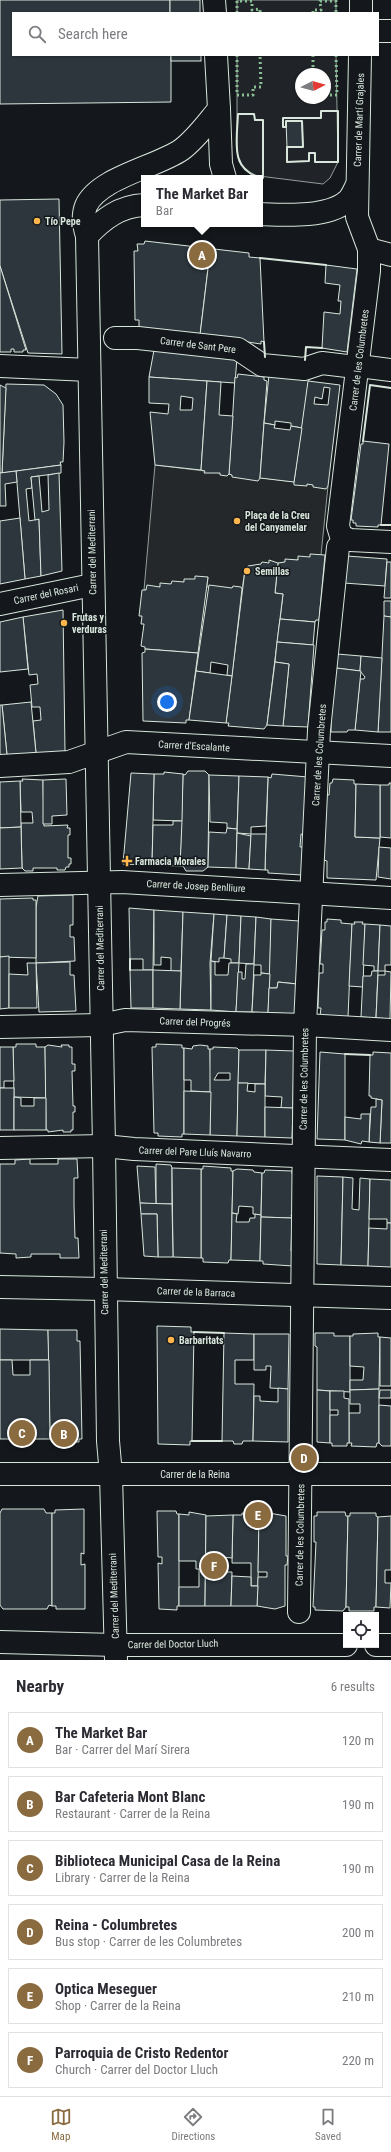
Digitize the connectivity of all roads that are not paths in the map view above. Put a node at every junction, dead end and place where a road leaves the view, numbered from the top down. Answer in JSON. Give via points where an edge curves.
{"nodes":[{"id":1,"x":214,"y":0,"type":"edge"},
{"id":2,"x":361,"y":0,"type":"edge"},
{"id":3,"x":214,"y":12,"type":"edge"},
{"id":4,"x":361,"y":12,"type":"edge"},
{"id":5,"x":379,"y":31,"type":"edge"},
{"id":6,"x":391,"y":31,"type":"edge"},
{"id":7,"x":216,"y":56,"type":"edge"},
{"id":8,"x":360,"y":56,"type":"edge"},
{"id":9,"x":219,"y":109,"type":"junction"},
{"id":10,"x":224,"y":175,"type":"edge"},
{"id":11,"x":357,"y":185,"type":"junction"},
{"id":12,"x":263,"y":200,"type":"edge"},
{"id":13,"x":141,"y":205,"type":"edge"},
{"id":14,"x":263,"y":214,"type":"edge"},
{"id":15,"x":313,"y":214,"type":"junction"},
{"id":16,"x":87,"y":236,"type":"junction"},
{"id":17,"x":369,"y":249,"type":"junction"},
{"id":18,"x":391,"y":255,"type":"edge"},
{"id":19,"x":115,"y":338,"type":"dead end"},
{"id":20,"x":0,"y":366,"type":"edge"},
{"id":21,"x":353,"y":366,"type":"junction"},
{"id":22,"x":89,"y":370,"type":"junction"},
{"id":23,"x":391,"y":370,"type":"edge"},
{"id":24,"x":339,"y":542,"type":"junction"},
{"id":25,"x":391,"y":542,"type":"edge"},
{"id":26,"x":92,"y":585,"type":"junction"},
{"id":27,"x":0,"y":604,"type":"edge"},
{"id":28,"x":96,"y":752,"type":"junction"},
{"id":29,"x":318,"y":752,"type":"junction"},
{"id":30,"x":391,"y":756,"type":"edge"},
{"id":31,"x":0,"y":766,"type":"edge"},
{"id":32,"x":99,"y":883,"type":"junction"},
{"id":33,"x":0,"y":885,"type":"edge"},
{"id":34,"x":311,"y":893,"type":"junction"},
{"id":35,"x":391,"y":898,"type":"edge"},
{"id":36,"x":101,"y":1025,"type":"junction"},
{"id":37,"x":305,"y":1025,"type":"junction"},
{"id":38,"x":0,"y":1027,"type":"edge"},
{"id":39,"x":391,"y":1030,"type":"edge"},
{"id":40,"x":104,"y":1146,"type":"junction"},
{"id":41,"x":0,"y":1148,"type":"edge"},
{"id":42,"x":303,"y":1155,"type":"junction"},
{"id":43,"x":391,"y":1160,"type":"edge"},
{"id":44,"x":0,"y":1287,"type":"edge"},
{"id":45,"x":104,"y":1289,"type":"junction"},
{"id":46,"x":301,"y":1295,"type":"junction"},
{"id":47,"x":391,"y":1298,"type":"edge"},
{"id":48,"x":0,"y":1474,"type":"edge"},
{"id":49,"x":301,"y":1474,"type":"junction"},
{"id":50,"x":391,"y":1474,"type":"edge"},
{"id":51,"x":110,"y":1475,"type":"junction"},
{"id":52,"x":299,"y":1612,"type":"dead end"},
{"id":53,"x":0,"y":1642,"type":"edge"},
{"id":54,"x":343,"y":1644,"type":"edge"},
{"id":55,"x":379,"y":1645,"type":"edge"},
{"id":56,"x":391,"y":1645,"type":"edge"},
{"id":57,"x":116,"y":1653,"type":"edge"}],
"edges":[{"from":1,"to":3,"type":"street"},
{"from":2,"to":4,"type":"street"},
{"from":5,"to":6,"type":"street"},
{"from":7,"to":9,"type":"street"},
{"from":8,"to":11,"type":"street","name":"Carrer de Martí Grajales"},
{"from":9,"to":10,"type":"street","via":[[220,164]]},
{"from":9,"to":16,"type":"street","via":[[196,137],[182,149],[154,165],[116,180],[97,192],[86,206],[83,223]]},
{"from":11,"to":15,"type":"street","via":[[348,200],[333,210]]},
{"from":11,"to":17,"type":"street","name":"Carrer de les Columbretes","via":[[357,217]]},
{"from":12,"to":15,"type":"street"},
{"from":13,"to":16,"type":"street","via":[[131,205],[112,214]]},
{"from":14,"to":15,"type":"street"},
{"from":16,"to":22,"type":"street","name":"Carrer del Mediterrani"},
{"from":17,"to":18,"type":"street"},
{"from":17,"to":21,"type":"street","name":"Carrer de les Columbretes","via":[[370,271]]},
{"from":19,"to":21,"type":"street","name":"Carrer de Sant Pere","via":[[138,338],[238,350],[262,365],[304,369],[322,363]]},
{"from":20,"to":22,"type":"street"},
{"from":21,"to":23,"type":"street","name":"Carrer de Sant Pere"},
{"from":21,"to":24,"type":"street","name":"Carrer de les Columbretes","via":[[338,515]]},
{"from":22,"to":26,"type":"street","name":"Carrer del Mediterrani"},
{"from":24,"to":25,"type":"street"},
{"from":24,"to":29,"type":"street","name":"Carrer de les Columbretes"},
{"from":26,"to":27,"type":"street","name":"Carrer del Rosari"},
{"from":26,"to":28,"type":"street","name":"Carrer del Mediterrani"},
{"from":28,"to":29,"type":"street","name":"Carrer d'Escalante","via":[[126,742]]},
{"from":28,"to":31,"type":"street","name":"Carrer d'Escalante","via":[[69,762]]},
{"from":28,"to":32,"type":"street","name":"Carrer del Mediterrani"},
{"from":29,"to":30,"type":"street","name":"Carrer d'Escalante"},
{"from":29,"to":34,"type":"street","name":"Carrer de les Columbretes"},
{"from":32,"to":33,"type":"street","name":"Carrer de Josep Benlliure"},
{"from":32,"to":34,"type":"street","name":"Carrer de Josep Benlliure","via":[[122,882]]},
{"from":32,"to":36,"type":"street","name":"Carrer del Mediterrani"},
{"from":34,"to":35,"type":"street","name":"Carrer de Josep Benlliure"},
{"from":34,"to":37,"type":"street","name":"Carrer de les Columbretes"},
{"from":36,"to":37,"type":"street","name":"Carrer del Progrés","via":[[125,1020]]},
{"from":36,"to":38,"type":"street","name":"Carrer del Progrés"},
{"from":36,"to":40,"type":"street","name":"Carrer del Mediterrani"},
{"from":37,"to":39,"type":"street","name":"Carrer del Progrés"},
{"from":37,"to":42,"type":"street","name":"Carrer de les Columbretes"},
{"from":40,"to":41,"type":"street","name":"Carrer del Pare Lluís Navarro"},
{"from":40,"to":42,"type":"street","name":"Carrer del Pare Lluís Navarro"},
{"from":40,"to":45,"type":"street","name":"Carrer del Mediterrani"},
{"from":42,"to":43,"type":"street","name":"Carrer del Pare Lluís Navarro"},
{"from":42,"to":46,"type":"street","name":"Carrer de les Columbretes"},
{"from":44,"to":45,"type":"street","name":"Carrer de la Barraca"},
{"from":45,"to":46,"type":"street","name":"Carrer de la Barraca"},
{"from":45,"to":51,"type":"street","name":"Carrer del Mediterrani"},
{"from":46,"to":47,"type":"street","name":"Carrer de la Barraca"},
{"from":46,"to":49,"type":"street","name":"Carrer de les Columbretes"},
{"from":48,"to":51,"type":"street","name":"Carrer de la Reina"},
{"from":49,"to":50,"type":"street","name":"Carrer de la Reina"},
{"from":49,"to":51,"type":"street","name":"Carrer de la Reina"},
{"from":49,"to":52,"type":"street","name":"Carrer de les Columbretes"},
{"from":51,"to":57,"type":"street","name":"Carrer del Mediterrani"},
{"from":53,"to":57,"type":"street","name":"Carrer del Doctor Lluch"},
{"from":54,"to":57,"type":"street","name":"Carrer del Doctor Lluch"},
{"from":55,"to":56,"type":"street"}]}
